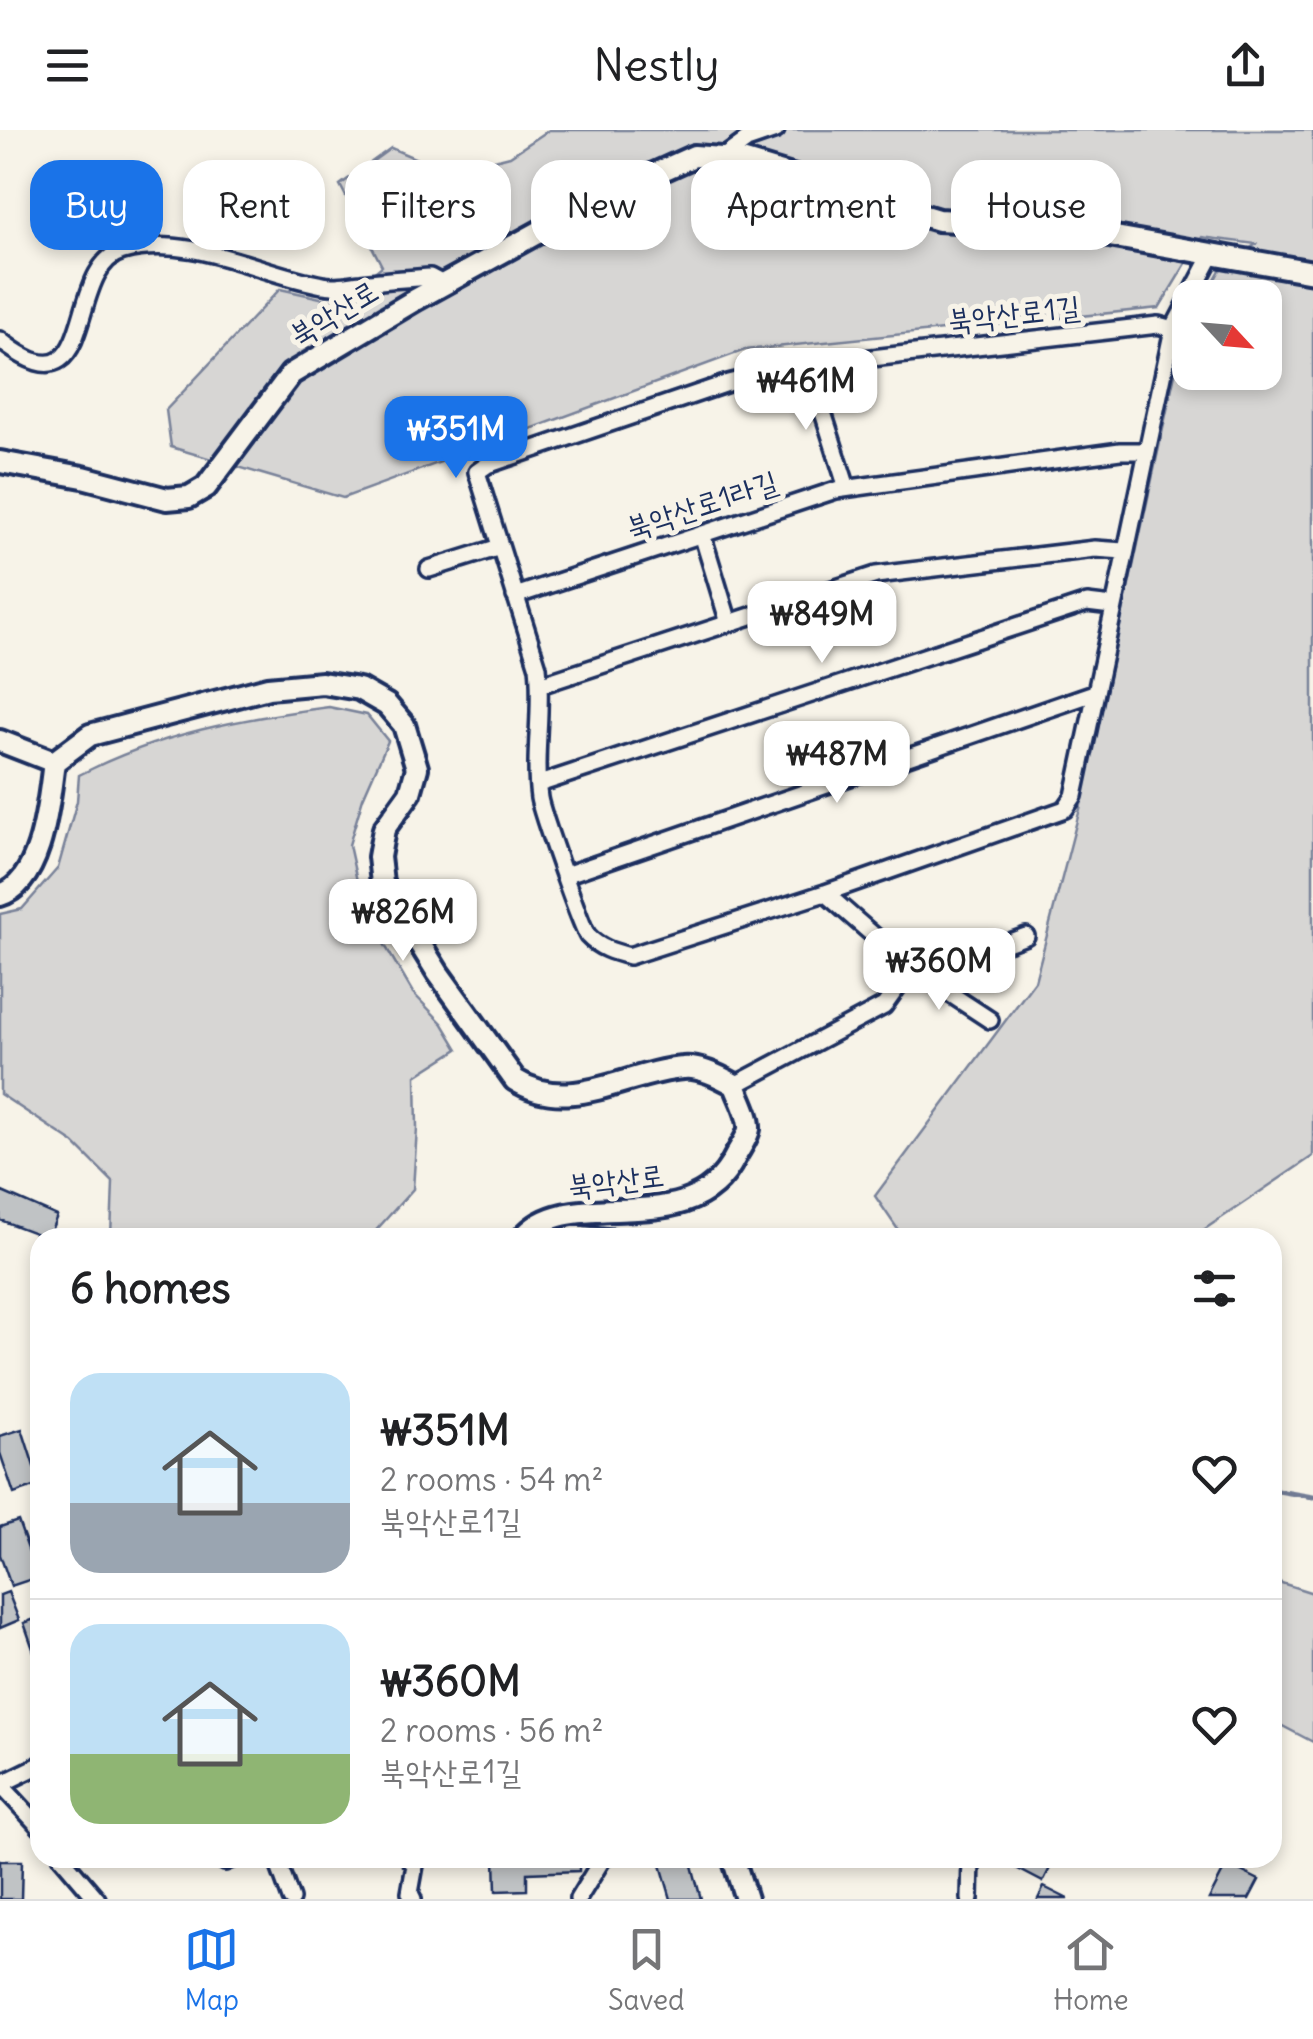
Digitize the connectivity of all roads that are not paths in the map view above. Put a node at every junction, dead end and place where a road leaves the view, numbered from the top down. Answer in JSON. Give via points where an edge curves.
{"nodes":[{"id":1,"x":776,"y":130,"type":"edge"},
{"id":2,"x":722,"y":158,"type":"junction"},
{"id":3,"x":1213,"y":253,"type":"junction"},
{"id":4,"x":1313,"y":272,"type":"edge"},
{"id":5,"x":1199,"y":280,"type":"edge"},
{"id":6,"x":443,"y":284,"type":"junction"},
{"id":7,"x":1172,"y":330,"type":"edge"},
{"id":8,"x":1172,"y":335,"type":"edge"},
{"id":9,"x":0,"y":340,"type":"edge"},
{"id":10,"x":808,"y":365,"type":"junction"},
{"id":11,"x":1147,"y":451,"type":"junction"},
{"id":12,"x":0,"y":462,"type":"edge"},
{"id":13,"x":848,"y":488,"type":"junction"},
{"id":14,"x":702,"y":534,"type":"junction"},
{"id":15,"x":500,"y":547,"type":"junction"},
{"id":16,"x":1124,"y":551,"type":"junction"},
{"id":17,"x":429,"y":569,"type":"dead end"},
{"id":18,"x":515,"y":596,"type":"junction"},
{"id":19,"x":1112,"y":606,"type":"junction"},
{"id":20,"x":729,"y":623,"type":"junction"},
{"id":21,"x":540,"y":685,"type":"junction"},
{"id":22,"x":1094,"y":694,"type":"junction"},
{"id":23,"x":0,"y":741,"type":"edge"},
{"id":24,"x":54,"y":762,"type":"junction"},
{"id":25,"x":538,"y":784,"type":"junction"},
{"id":26,"x":565,"y":875,"type":"junction"},
{"id":27,"x":825,"y":892,"type":"junction"},
{"id":28,"x":0,"y":895,"type":"edge"},
{"id":29,"x":1026,"y":936,"type":"dead end"},
{"id":30,"x":912,"y":968,"type":"junction"},
{"id":31,"x":929,"y":980,"type":"junction"},
{"id":32,"x":990,"y":1020,"type":"dead end"},
{"id":33,"x":735,"y":1085,"type":"junction"},
{"id":34,"x":544,"y":1228,"type":"edge"},
{"id":35,"x":30,"y":1770,"type":"edge"},
{"id":36,"x":1,"y":1784,"type":"edge"},
{"id":37,"x":30,"y":1816,"type":"edge"},
{"id":38,"x":71,"y":1868,"type":"edge"},
{"id":39,"x":280,"y":1868,"type":"edge"},
{"id":40,"x":414,"y":1868,"type":"edge"},
{"id":41,"x":597,"y":1868,"type":"edge"},
{"id":42,"x":736,"y":1868,"type":"edge"},
{"id":43,"x":971,"y":1868,"type":"edge"},
{"id":44,"x":98,"y":1899,"type":"edge"},
{"id":45,"x":291,"y":1899,"type":"edge"},
{"id":46,"x":412,"y":1899,"type":"edge"},
{"id":47,"x":578,"y":1899,"type":"edge"},
{"id":48,"x":746,"y":1899,"type":"edge"},
{"id":49,"x":970,"y":1899,"type":"edge"}],
"edges":[{"from":1,"to":2,"type":"street"},
{"from":2,"to":3,"type":"street","name":"북악산로","via":[[938,220],[1053,226]]},
{"from":2,"to":6,"type":"street","name":"북악산로","via":[[679,161]]},
{"from":3,"to":4,"type":"street","name":"북악산로"},
{"from":3,"to":5,"type":"street","name":"북악산로1길"},
{"from":6,"to":9,"type":"street","via":[[430,278],[329,287],[220,254],[145,248],[118,252],[100,265],[78,336],[62,358],[43,363],[21,357]]},
{"from":6,"to":12,"type":"street","name":"북악산로","via":[[291,374],[206,486],[189,497],[167,499]]},
{"from":7,"to":10,"type":"street","name":"북악산로1길","via":[[1158,325]]},
{"from":8,"to":11,"type":"street","name":"북악산로1길"},
{"from":10,"to":13,"type":"street"},
{"from":10,"to":15,"type":"street","name":"북악산로1길","via":[[728,383],[487,466],[477,472]]},
{"from":11,"to":13,"type":"street","name":"북악산로1라길"},
{"from":11,"to":16,"type":"street","name":"북악산로1길"},
{"from":13,"to":14,"type":"street","name":"북악산로1라길"},
{"from":14,"to":18,"type":"street","name":"북악산로1라길"},
{"from":14,"to":20,"type":"street"},
{"from":15,"to":17,"type":"street"},
{"from":15,"to":18,"type":"street","name":"북악산로1길"},
{"from":16,"to":19,"type":"street","name":"북악산로1길"},
{"from":16,"to":20,"type":"street","via":[[876,574]]},
{"from":18,"to":21,"type":"street","name":"북악산로1길"},
{"from":19,"to":22,"type":"street","name":"북악산로1길"},
{"from":19,"to":25,"type":"street","via":[[1088,603]]},
{"from":20,"to":21,"type":"street"},
{"from":21,"to":25,"type":"street","name":"북악산로1길"},
{"from":22,"to":26,"type":"street"},
{"from":22,"to":27,"type":"street","name":"북악산로1길","via":[[1074,796],[1065,809]]},
{"from":23,"to":24,"type":"street"},
{"from":24,"to":28,"type":"street","via":[[44,838],[30,867]]},
{"from":24,"to":33,"type":"street","via":[[90,735],[268,688],[359,688],[404,725],[417,768],[410,793],[384,828],[382,883],[516,1080],[532,1091],[566,1095],[685,1067]]},
{"from":25,"to":26,"type":"street","name":"북악산로1길"},
{"from":26,"to":27,"type":"street","name":"북악산로1길","via":[[586,934],[629,956]]},
{"from":27,"to":30,"type":"street"},
{"from":29,"to":31,"type":"street","via":[[939,968]]},
{"from":30,"to":31,"type":"street"},
{"from":30,"to":33,"type":"street","via":[[884,1006]]},
{"from":31,"to":32,"type":"street"},
{"from":33,"to":34,"type":"street","name":"북악산로","via":[[749,1129],[727,1174],[693,1200],[575,1213]]},
{"from":35,"to":36,"type":"street"},
{"from":36,"to":37,"type":"street"},
{"from":38,"to":44,"type":"street"},
{"from":39,"to":45,"type":"street"},
{"from":40,"to":46,"type":"street"},
{"from":41,"to":47,"type":"street"},
{"from":42,"to":48,"type":"street"},
{"from":43,"to":49,"type":"street"}]}
